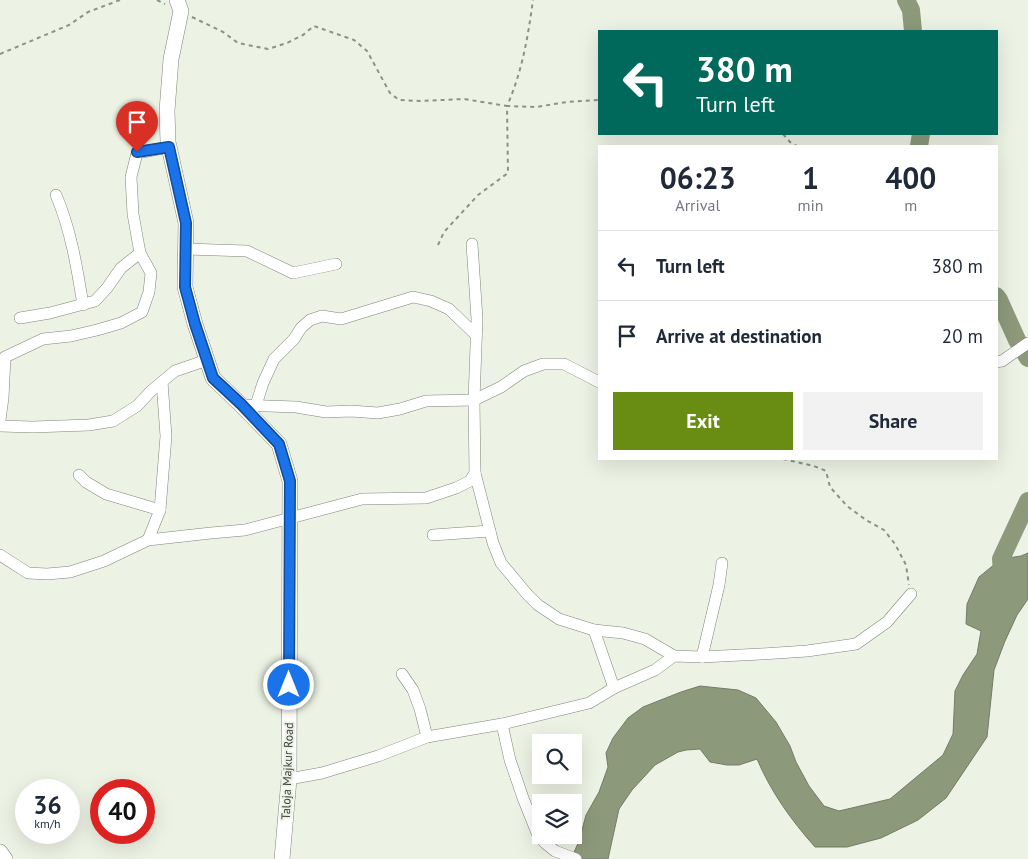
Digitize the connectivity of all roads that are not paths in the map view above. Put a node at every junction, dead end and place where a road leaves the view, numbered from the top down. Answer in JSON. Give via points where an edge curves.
{"nodes":[{"id":1,"x":179,"y":6,"type":"edge"},
{"id":2,"x":169,"y":147,"type":"junction"},
{"id":3,"x":56,"y":195,"type":"dead end"},
{"id":4,"x":472,"y":244,"type":"dead end"},
{"id":5,"x":186,"y":249,"type":"junction"},
{"id":6,"x":140,"y":253,"type":"junction"},
{"id":7,"x":336,"y":264,"type":"dead end"},
{"id":8,"x":83,"y":305,"type":"junction"},
{"id":9,"x":20,"y":318,"type":"dead end"},
{"id":10,"x":476,"y":335,"type":"junction"},
{"id":11,"x":1028,"y":343,"type":"edge"},
{"id":12,"x":207,"y":360,"type":"junction"},
{"id":13,"x":999,"y":361,"type":"edge"},
{"id":14,"x":598,"y":381,"type":"edge"},
{"id":15,"x":162,"y":382,"type":"junction"},
{"id":16,"x":474,"y":400,"type":"junction"},
{"id":17,"x":249,"y":405,"type":"junction"},
{"id":18,"x":0,"y":420,"type":"edge"},
{"id":19,"x":0,"y":426,"type":"edge"},
{"id":20,"x":475,"y":473,"type":"junction"},
{"id":21,"x":79,"y":475,"type":"dead end"},
{"id":22,"x":160,"y":510,"type":"junction"},
{"id":23,"x":290,"y":518,"type":"junction"},
{"id":24,"x":490,"y":531,"type":"junction"},
{"id":25,"x":433,"y":535,"type":"dead end"},
{"id":26,"x":148,"y":540,"type":"junction"},
{"id":27,"x":0,"y":555,"type":"edge"},
{"id":28,"x":722,"y":563,"type":"dead end"},
{"id":29,"x":911,"y":594,"type":"road end"},
{"id":30,"x":594,"y":630,"type":"junction"},
{"id":31,"x":674,"y":656,"type":"junction"},
{"id":32,"x":702,"y":657,"type":"junction"},
{"id":33,"x":402,"y":674,"type":"dead end"},
{"id":34,"x":614,"y":688,"type":"junction"},
{"id":35,"x":502,"y":724,"type":"junction"},
{"id":36,"x":427,"y":737,"type":"junction"},
{"id":37,"x":288,"y":779,"type":"junction"},
{"id":38,"x":0,"y":852,"type":"edge"},
{"id":39,"x":5,"y":859,"type":"edge"},
{"id":40,"x":282,"y":859,"type":"edge"},
{"id":41,"x":576,"y":859,"type":"edge"}],
"edges":[{"from":1,"to":2,"type":"street","name":"Taloja Majkur Road","via":[[169,73]]},
{"from":2,"to":5,"type":"street","name":"Taloja Majkur Road","via":[[186,223]]},
{"from":2,"to":6,"type":"street","via":[[137,152],[131,177]]},
{"from":3,"to":8,"type":"street","via":[[78,271]]},
{"from":4,"to":10,"type":"street"},
{"from":5,"to":7,"type":"street","via":[[247,251],[293,273]]},
{"from":5,"to":12,"type":"street","name":"Taloja Majkur Road","via":[[185,287]]},
{"from":6,"to":8,"type":"street","via":[[121,268],[95,301]]},
{"from":6,"to":18,"type":"street","via":[[151,273],[142,312],[122,323],[97,330],[43,339],[5,357]]},
{"from":8,"to":9,"type":"street"},
{"from":10,"to":16,"type":"street"},
{"from":10,"to":17,"type":"street","via":[[449,309],[413,297],[341,319],[322,316],[301,328],[274,359]]},
{"from":11,"to":13,"type":"street"},
{"from":12,"to":15,"type":"street","via":[[175,371]]},
{"from":12,"to":17,"type":"street","name":"Taloja Majkur Road","via":[[213,378]]},
{"from":14,"to":16,"type":"street","via":[[564,364],[543,364],[524,371]]},
{"from":15,"to":19,"type":"street","via":[[137,406],[114,421],[89,425]]},
{"from":15,"to":22,"type":"street","via":[[166,436]]},
{"from":16,"to":17,"type":"street","via":[[426,402],[378,413]]},
{"from":16,"to":20,"type":"street"},
{"from":17,"to":23,"type":"street","name":"Taloja Majkur Road","via":[[279,444],[290,481]]},
{"from":20,"to":23,"type":"street","via":[[470,481],[426,498],[362,499]]},
{"from":20,"to":24,"type":"street"},
{"from":21,"to":22,"type":"street","via":[[106,494]]},
{"from":22,"to":26,"type":"street"},
{"from":23,"to":26,"type":"street","via":[[245,530]]},
{"from":23,"to":37,"type":"street","name":"Taloja Majkur Road"},
{"from":24,"to":25,"type":"street"},
{"from":24,"to":30,"type":"street","via":[[501,563],[538,605],[559,619]]},
{"from":26,"to":27,"type":"street","via":[[104,561],[70,572],[28,573]]},
{"from":28,"to":32,"type":"street"},
{"from":29,"to":32,"type":"street","via":[[887,622],[856,644]]},
{"from":30,"to":31,"type":"street","via":[[645,639]]},
{"from":30,"to":34,"type":"street"},
{"from":31,"to":32,"type":"street"},
{"from":31,"to":34,"type":"street","via":[[655,670]]},
{"from":33,"to":36,"type":"street","via":[[413,690]]},
{"from":34,"to":35,"type":"street","via":[[589,703]]},
{"from":35,"to":36,"type":"street"},
{"from":35,"to":41,"type":"street","via":[[510,760],[537,832],[555,851]]},
{"from":36,"to":37,"type":"street","via":[[322,773]]},
{"from":37,"to":40,"type":"street","name":"Taloja Majkur Road"},
{"from":38,"to":39,"type":"street"}]}
